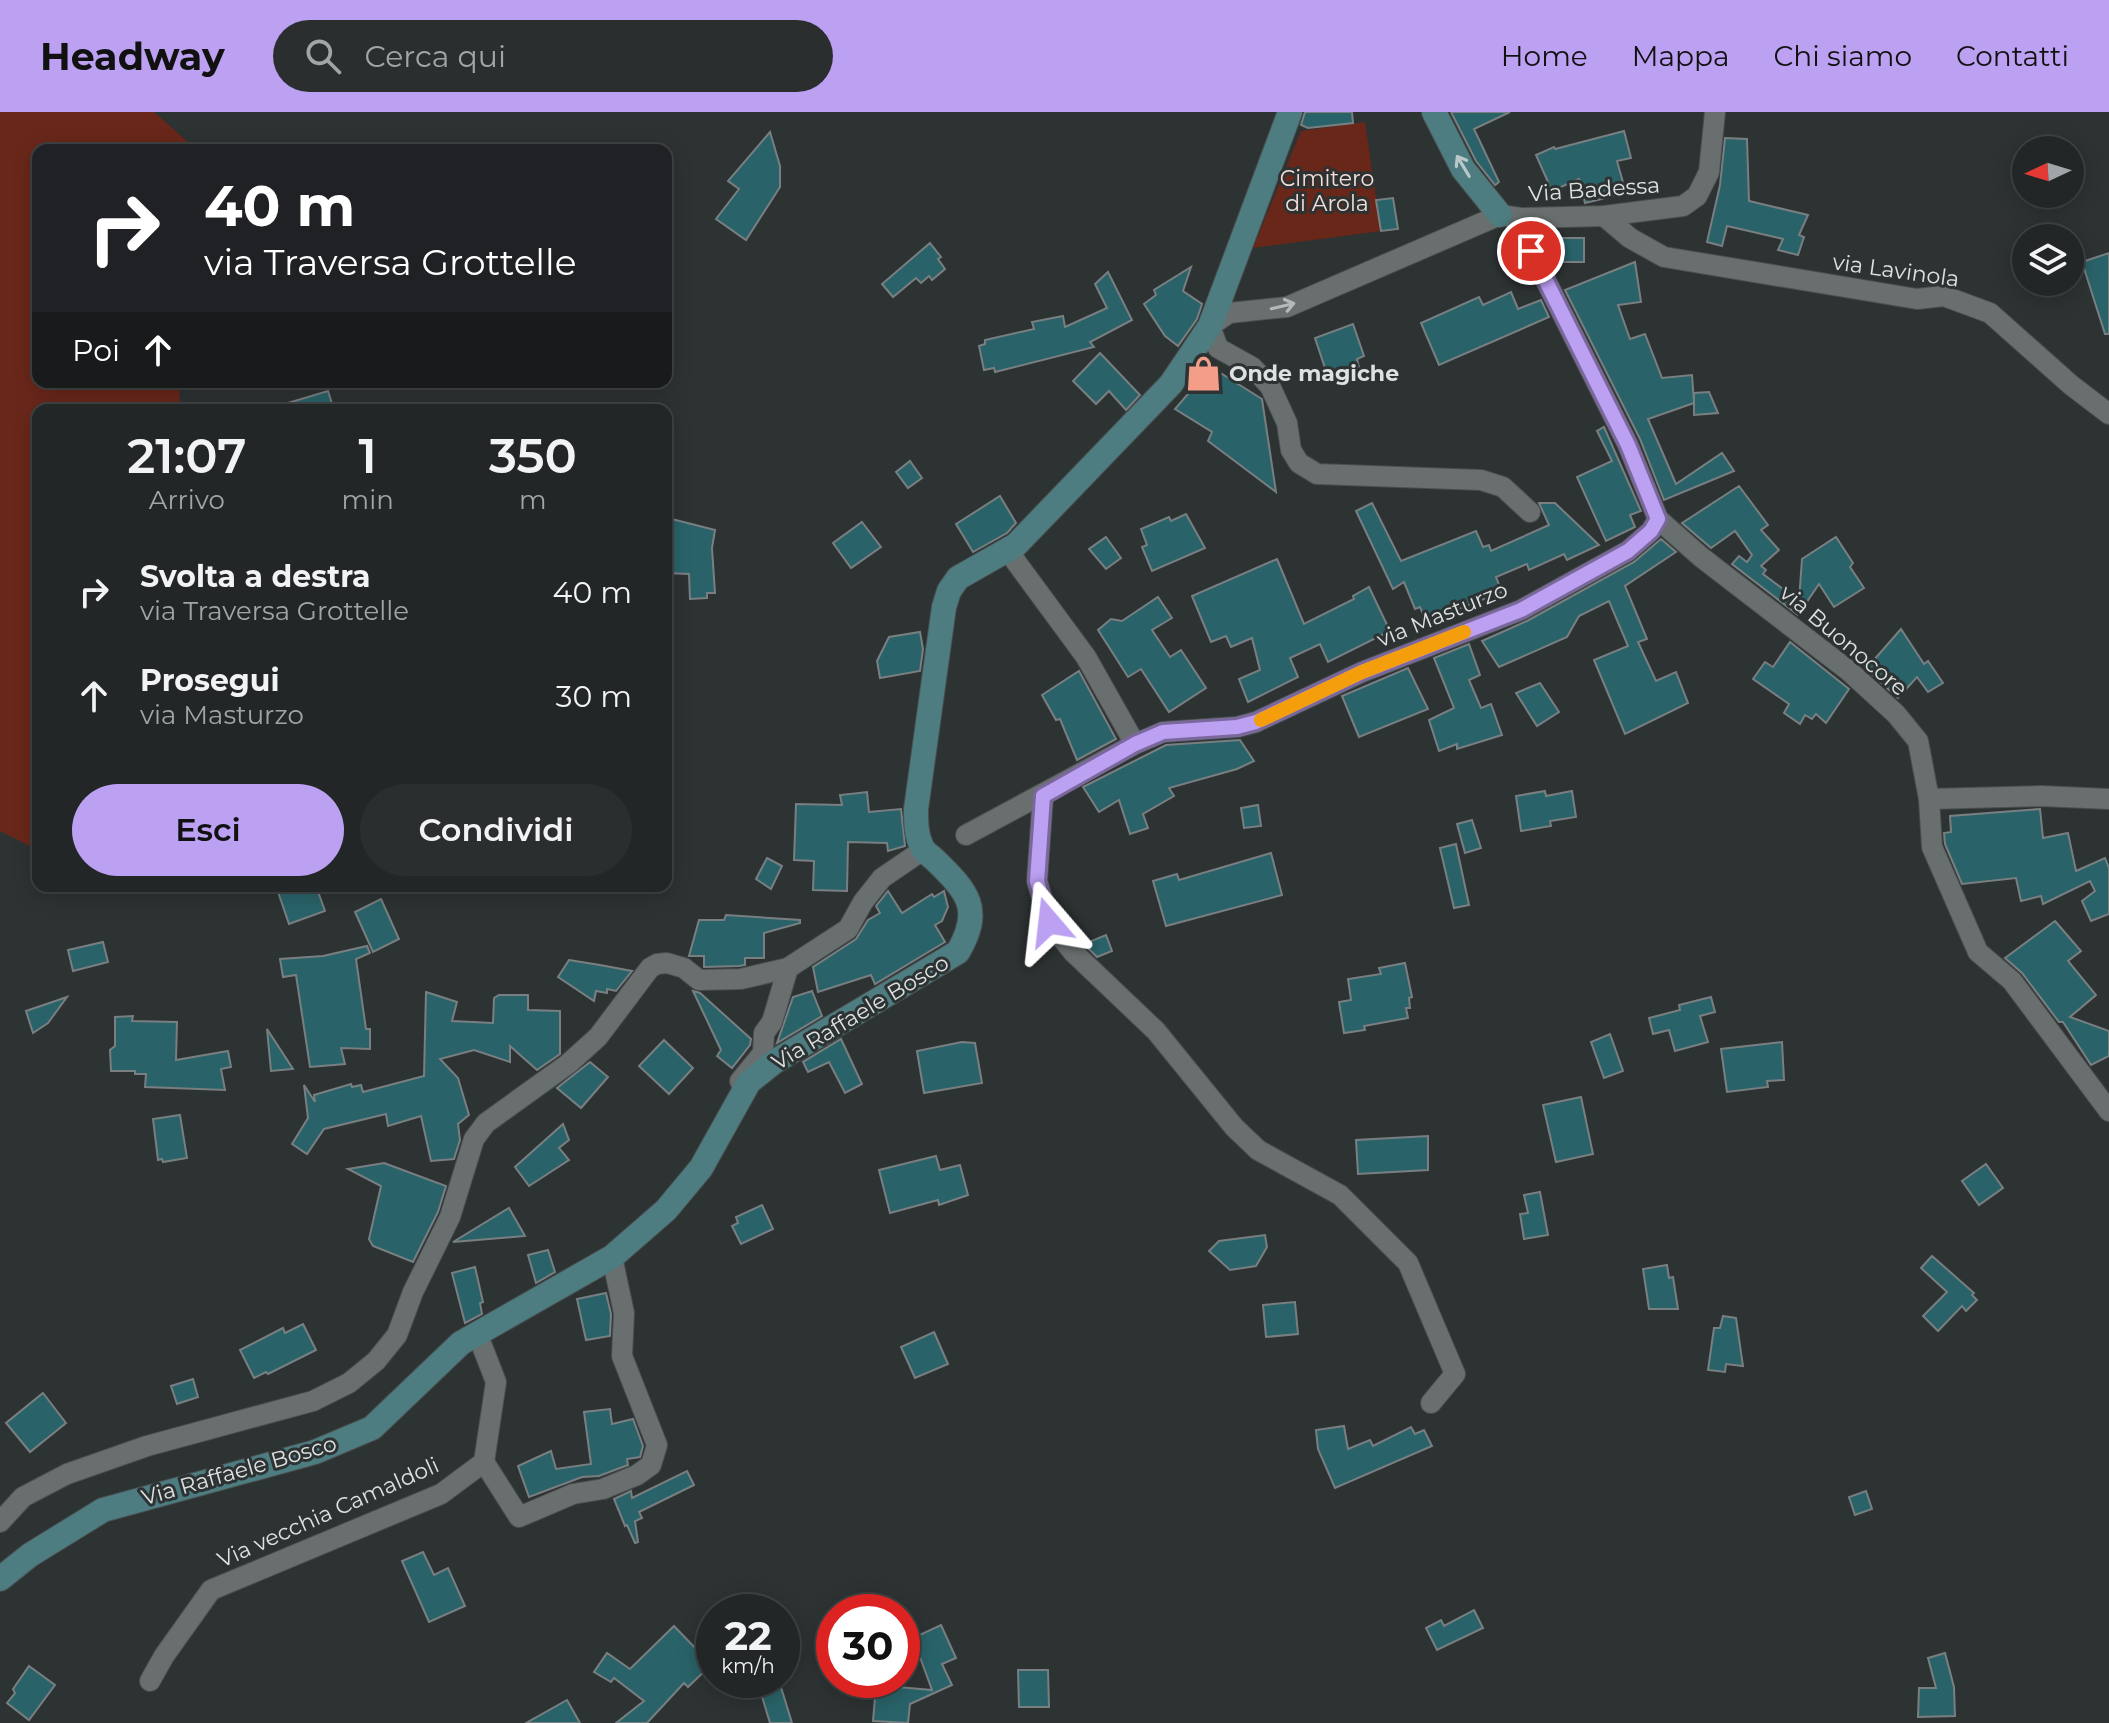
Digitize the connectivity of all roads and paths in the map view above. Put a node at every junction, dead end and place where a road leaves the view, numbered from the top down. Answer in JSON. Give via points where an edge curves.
{"nodes":[{"id":1,"x":1290,"y":112,"type":"edge"},
{"id":2,"x":1434,"y":112,"type":"edge"},
{"id":3,"x":1715,"y":112,"type":"edge"},
{"id":4,"x":1604,"y":216,"type":"junction"},
{"id":5,"x":1510,"y":217,"type":"junction"},
{"id":6,"x":1210,"y":326,"type":"junction"},
{"id":7,"x":2109,"y":414,"type":"edge"},
{"id":8,"x":1530,"y":512,"type":"dead end"},
{"id":9,"x":1658,"y":519,"type":"junction"},
{"id":10,"x":1008,"y":551,"type":"junction"},
{"id":11,"x":1135,"y":744,"type":"junction"},
{"id":12,"x":1043,"y":796,"type":"junction"},
{"id":13,"x":1929,"y":799,"type":"junction"},
{"id":14,"x":2109,"y":799,"type":"edge"},
{"id":15,"x":966,"y":835,"type":"dead end"},
{"id":16,"x":923,"y":850,"type":"junction"},
{"id":17,"x":788,"y":968,"type":"junction"},
{"id":18,"x":2109,"y":1111,"type":"edge"},
{"id":19,"x":701,"y":1168,"type":"junction"},
{"id":20,"x":612,"y":1257,"type":"junction"},
{"id":21,"x":477,"y":1333,"type":"junction"},
{"id":22,"x":1431,"y":1403,"type":"dead end"},
{"id":23,"x":484,"y":1462,"type":"junction"},
{"id":24,"x":0,"y":1521,"type":"edge"},
{"id":25,"x":0,"y":1579,"type":"edge"},
{"id":26,"x":150,"y":1681,"type":"dead end"}],
"edges":[{"from":1,"to":6,"type":"street"},
{"from":5,"to":2,"type":"street","one_way":true,"via":[[1463,169]]},
{"from":3,"to":4,"type":"street","name":"Via Badessa","via":[[1709,172],[1697,196],[1683,206]]},
{"from":4,"to":5,"type":"street","name":"Via Badessa"},
{"from":4,"to":7,"type":"street","name":"via Lavinola","via":[[1664,257],[1917,299],[1944,296],[1990,313]]},
{"from":6,"to":5,"type":"street","one_way":true,"via":[[1229,313],[1287,307]]},
{"from":5,"to":9,"type":"street","name":"via Buonocore","via":[[1628,445]]},
{"from":6,"to":8,"type":"street","via":[[1218,348],[1252,367],[1270,386],[1287,423],[1291,450],[1299,463],[1317,474],[1481,480],[1503,487]]},
{"from":6,"to":10,"type":"street","via":[[1171,384]]},
{"from":9,"to":11,"type":"street","name":"via Masturzo","via":[[1628,551],[1521,610],[1362,672],[1256,722],[1163,732]]},
{"from":9,"to":13,"type":"street","name":"via Buonocore","via":[[1896,714],[1918,741]]},
{"from":10,"to":11,"type":"street","via":[[1086,657]]},
{"from":10,"to":16,"type":"street","via":[[958,578],[944,607],[916,809]]},
{"from":11,"to":12,"type":"street","name":"via Masturzo"},
{"from":12,"to":15,"type":"street","name":"via Masturzo"},
{"from":12,"to":22,"type":"street","via":[[1037,881],[1049,922],[1156,1031],[1258,1150],[1340,1195],[1408,1263],[1455,1374]]},
{"from":13,"to":14,"type":"street"},
{"from":13,"to":18,"type":"street","name":"via Buonocore","via":[[1932,847],[1978,952],[2012,981]]},
{"from":16,"to":17,"type":"street","via":[[882,878],[848,929]]},
{"from":16,"to":19,"type":"street","name":"Via Raffaele Bosco","via":[[968,898],[970,933],[958,952],[749,1082]]},
{"from":17,"to":19,"type":"street","via":[[764,1033],[763,1053],[739,1082]]},
{"from":17,"to":24,"type":"street","via":[[741,979],[699,980],[684,968],[657,964],[598,1037],[486,1123],[474,1139],[450,1217],[397,1335],[349,1383],[313,1401],[147,1446],[67,1474],[23,1497]]},
{"from":19,"to":20,"type":"street","name":"Via Raffaele Bosco","via":[[666,1210]]},
{"from":20,"to":21,"type":"street","name":"Via Raffaele Bosco"},
{"from":20,"to":23,"type":"street","via":[[624,1313],[622,1356],[657,1445],[651,1465],[626,1480],[573,1494],[519,1517]]},
{"from":21,"to":23,"type":"street","via":[[496,1382]]},
{"from":21,"to":25,"type":"street","name":"Via Raffaele Bosco","via":[[372,1428],[315,1452],[103,1510]]},
{"from":23,"to":26,"type":"street","name":"Via vecchia Camaldoli","via":[[441,1494],[211,1590]]}]}
